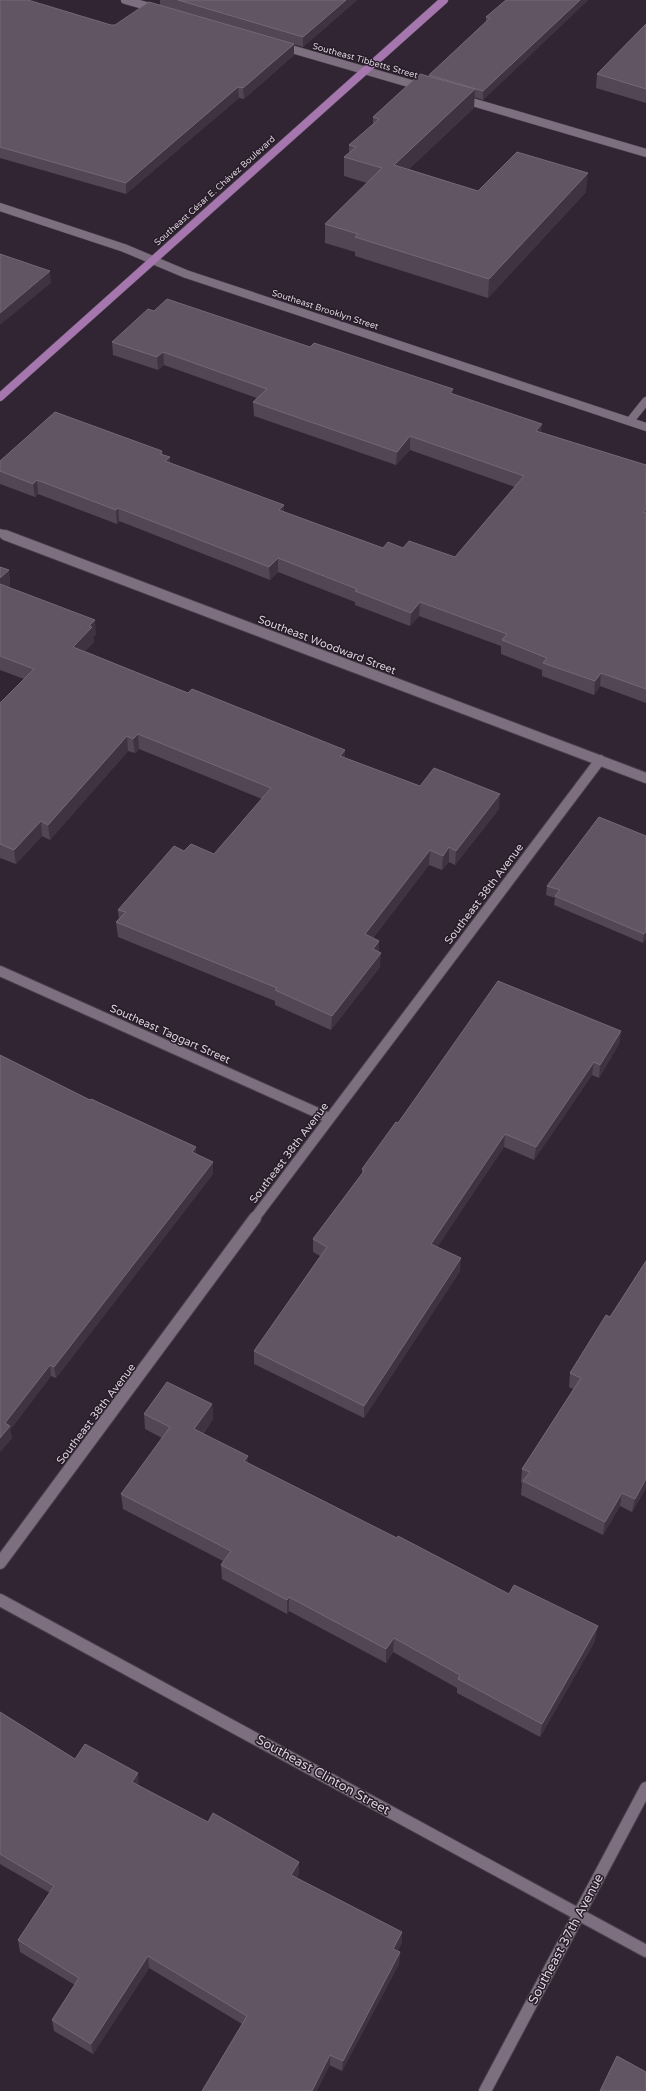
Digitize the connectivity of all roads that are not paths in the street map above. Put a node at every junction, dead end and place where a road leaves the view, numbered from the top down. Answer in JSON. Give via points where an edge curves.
{"nodes":[{"id":1,"x":125,"y":0,"type":"edge"},
{"id":2,"x":444,"y":0,"type":"edge"},
{"id":3,"x":163,"y":11,"type":"edge"},
{"id":4,"x":277,"y":44,"type":"edge"},
{"id":5,"x":365,"y":70,"type":"junction"},
{"id":6,"x":429,"y":89,"type":"edge"},
{"id":7,"x":451,"y":96,"type":"edge"},
{"id":8,"x":646,"y":153,"type":"edge"},
{"id":9,"x":0,"y":207,"type":"edge"},
{"id":10,"x":153,"y":260,"type":"junction"},
{"id":11,"x":0,"y":396,"type":"edge"},
{"id":12,"x":646,"y":401,"type":"edge"},
{"id":13,"x":630,"y":421,"type":"junction"},
{"id":14,"x":646,"y":426,"type":"edge"},
{"id":15,"x":0,"y":533,"type":"edge"},
{"id":16,"x":600,"y":760,"type":"junction"},
{"id":17,"x":646,"y":778,"type":"edge"},
{"id":18,"x":0,"y":971,"type":"edge"},
{"id":19,"x":330,"y":1118,"type":"junction"},
{"id":20,"x":0,"y":1563,"type":"edge"},
{"id":21,"x":0,"y":1600,"type":"edge"},
{"id":22,"x":646,"y":1788,"type":"edge"},
{"id":23,"x":579,"y":1915,"type":"junction"},
{"id":24,"x":646,"y":1951,"type":"edge"},
{"id":25,"x":486,"y":2091,"type":"edge"}],
"edges":[{"from":1,"to":3,"type":"street"},
{"from":2,"to":5,"type":"main road","name":"Southeast César E. Chávez Boulevard"},
{"from":4,"to":5,"type":"street","name":"Southeast Tibbetts Street"},
{"from":5,"to":6,"type":"street","name":"Southeast Tibbetts Street"},
{"from":5,"to":10,"type":"main road","name":"Southeast César E. Chávez Boulevard"},
{"from":7,"to":8,"type":"street"},
{"from":9,"to":10,"type":"street","name":"Southeast Brooklyn Street"},
{"from":10,"to":11,"type":"main road","name":"Southeast César E. Chávez Boulevard"},
{"from":10,"to":13,"type":"street","name":"Southeast Brooklyn Street","via":[[193,277]]},
{"from":12,"to":13,"type":"street"},
{"from":13,"to":14,"type":"street","name":"Southeast Brooklyn Street"},
{"from":15,"to":16,"type":"street","name":"Southeast Woodward Street"},
{"from":16,"to":17,"type":"street","name":"Southeast Woodward Street"},
{"from":16,"to":19,"type":"street","name":"Southeast 38th Avenue"},
{"from":18,"to":19,"type":"street","name":"Southeast Taggart Street"},
{"from":19,"to":20,"type":"street","name":"Southeast 38th Avenue"},
{"from":21,"to":23,"type":"street","name":"Southeast Clinton Street"},
{"from":22,"to":23,"type":"street","name":"Southeast 37th Avenue"},
{"from":23,"to":24,"type":"street","name":"Southeast Clinton Street"},
{"from":23,"to":25,"type":"street","name":"Southeast 37th Avenue"}]}
